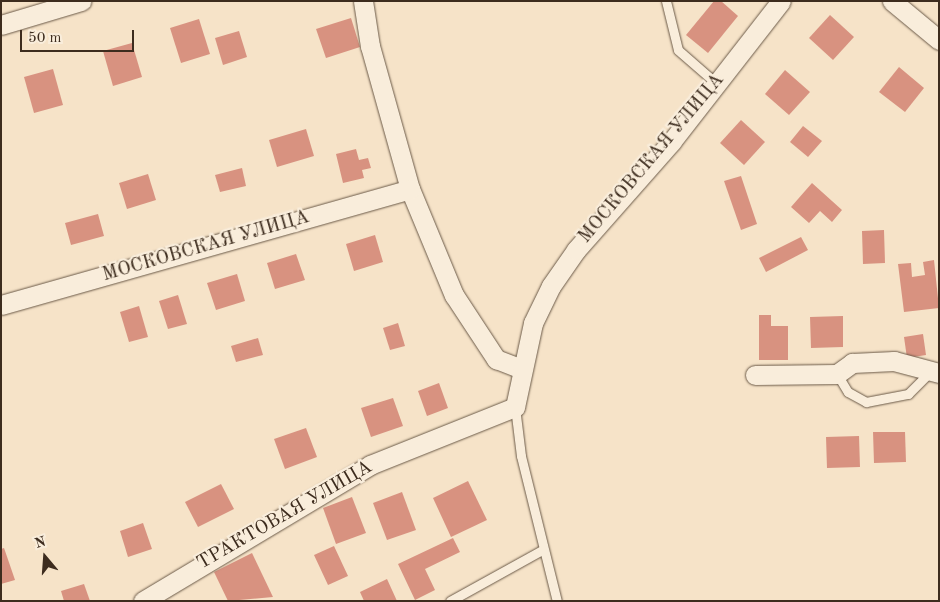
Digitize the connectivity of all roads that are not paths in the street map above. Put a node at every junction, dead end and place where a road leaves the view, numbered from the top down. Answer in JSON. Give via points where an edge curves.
{"nodes":[{"id":1,"x":81,"y":1,"type":"edge"},
{"id":2,"x":364,"y":1,"type":"edge"},
{"id":3,"x":666,"y":1,"type":"edge"},
{"id":4,"x":781,"y":1,"type":"edge"},
{"id":5,"x":892,"y":1,"type":"edge"},
{"id":6,"x":1,"y":25,"type":"edge"},
{"id":7,"x":939,"y":40,"type":"edge"},
{"id":8,"x":717,"y":84,"type":"junction"},
{"id":9,"x":410,"y":189,"type":"junction"},
{"id":10,"x":1,"y":305,"type":"edge"},
{"id":11,"x":520,"y":368,"type":"junction"},
{"id":12,"x":934,"y":373,"type":"edge"},
{"id":13,"x":837,"y":374,"type":"junction"},
{"id":14,"x":755,"y":375,"type":"dead end"},
{"id":15,"x":515,"y":407,"type":"junction"},
{"id":16,"x":542,"y":550,"type":"junction"},
{"id":17,"x":143,"y":601,"type":"edge"},
{"id":18,"x":450,"y":601,"type":"edge"},
{"id":19,"x":557,"y":601,"type":"edge"}],
"edges":[{"from":1,"to":6,"type":"street"},
{"from":2,"to":9,"type":"street","via":[[370,46]]},
{"from":3,"to":8,"type":"lane","via":[[678,50]]},
{"from":4,"to":8,"type":"street","name":"МОСКОВСКАЯ УЛИЦА"},
{"from":5,"to":7,"type":"street"},
{"from":8,"to":11,"type":"street","name":"МОСКОВСКАЯ УЛИЦА","via":[[576,250],[533,323]]},
{"from":9,"to":10,"type":"street","name":"МОСКОВСКАЯ УЛИЦА"},
{"from":9,"to":11,"type":"street","via":[[454,295],[478,338],[496,359]]},
{"from":11,"to":15,"type":"street","name":"МОСКОВСКАЯ УЛИЦА"},
{"from":12,"to":13,"type":"street","via":[[894,361],[852,363]]},
{"from":12,"to":13,"type":"lane","via":[[908,394],[866,402],[848,392]]},
{"from":13,"to":14,"type":"street"},
{"from":15,"to":16,"type":"lane"},
{"from":15,"to":17,"type":"street","name":"ТРАКТОВАЯ УЛИЦА","via":[[370,465]]},
{"from":16,"to":18,"type":"lane"},
{"from":16,"to":19,"type":"lane"}]}
